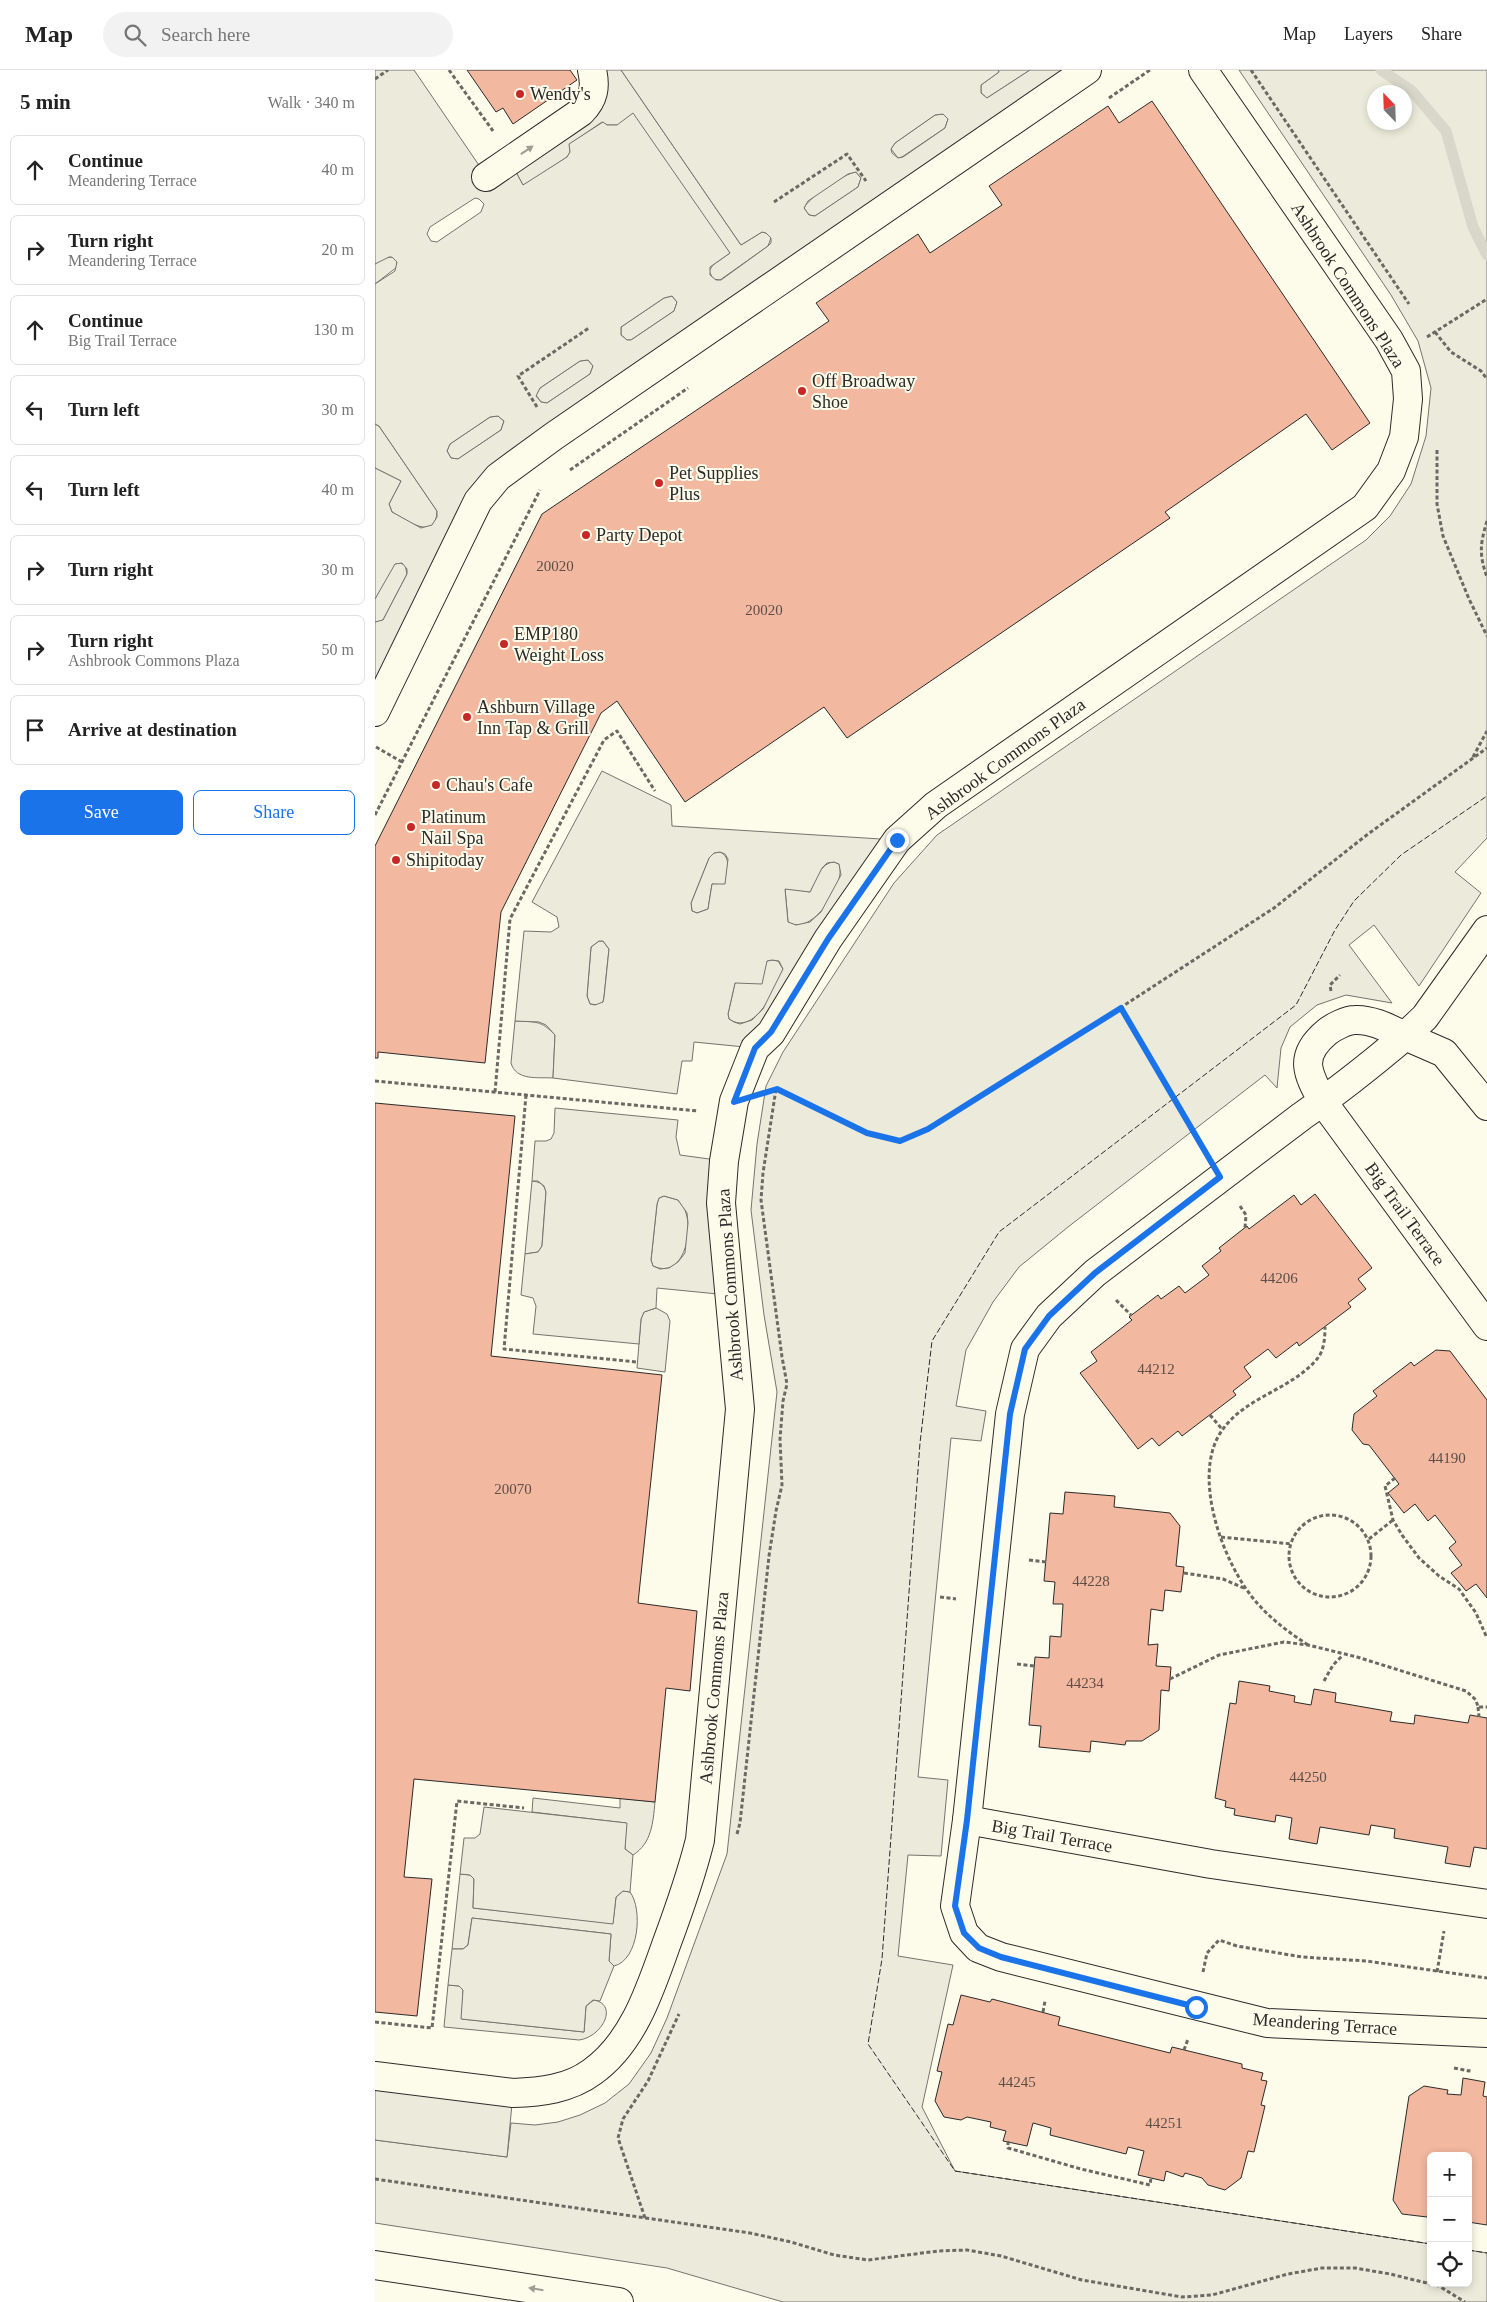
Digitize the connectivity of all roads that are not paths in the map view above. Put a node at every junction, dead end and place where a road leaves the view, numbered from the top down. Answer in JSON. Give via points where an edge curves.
{"nodes":[{"id":1,"x":592,"y":70,"type":"edge"},
{"id":2,"x":1087,"y":70,"type":"edge"},
{"id":3,"x":1203,"y":70,"type":"edge"},
{"id":4,"x":487,"y":177,"type":"dead end"},
{"id":5,"x":375,"y":712,"type":"edge"},
{"id":6,"x":1487,"y":930,"type":"edge"},
{"id":7,"x":1405,"y":1036,"type":"junction"},
{"id":8,"x":1323,"y":1102,"type":"junction"},
{"id":9,"x":1487,"y":1106,"type":"edge"},
{"id":10,"x":1487,"y":1326,"type":"edge"},
{"id":11,"x":967,"y":1820,"type":"junction"},
{"id":12,"x":1487,"y":1904,"type":"edge"},
{"id":13,"x":1487,"y":2033,"type":"edge"},
{"id":14,"x":375,"y":2076,"type":"edge"},
{"id":15,"x":375,"y":2265,"type":"edge"},
{"id":16,"x":619,"y":2302,"type":"edge"}],
"edges":[{"from":4,"to":1,"type":"street","one_way":true,"via":[[589,104],[595,90]]},
{"from":2,"to":5,"type":"street","via":[[498,477],[477,501]]},
{"from":3,"to":14,"type":"street","name":"Ashbrook Commons Plaza","via":[[1389,340],[1406,371],[1408,399],[1404,437],[1391,471],[1365,507],[936,805],[897,840],[828,939],[771,1032],[755,1048],[734,1102],[721,1203],[740,1410],[700,1840],[688,1885],[659,1964],[633,2026],[614,2053],[592,2073],[563,2088],[513,2093]]},
{"from":6,"to":7,"type":"street","name":"Big Trail Terrace","via":[[1425,1017]]},
{"from":7,"to":8,"type":"street","name":"Big Trail Terrace"},
{"from":7,"to":8,"type":"street","via":[[1379,1024],[1353,1020],[1331,1029],[1314,1043],[1307,1061],[1310,1079]]},
{"from":7,"to":9,"type":"street","via":[[1444,1053]]},
{"from":8,"to":10,"type":"street","name":"Big Trail Terrace"},
{"from":8,"to":11,"type":"street","name":"Big Trail Terrace","via":[[1095,1273],[1049,1316],[1025,1349],[1010,1414]]},
{"from":11,"to":12,"type":"street","name":"Big Trail Terrace","via":[[1211,1864]]},
{"from":11,"to":13,"type":"street","name":"Meandering Terrace","via":[[955,1906],[964,1933],[979,1948],[1001,1957],[1267,2023]]},
{"from":16,"to":15,"type":"street","one_way":true}]}
